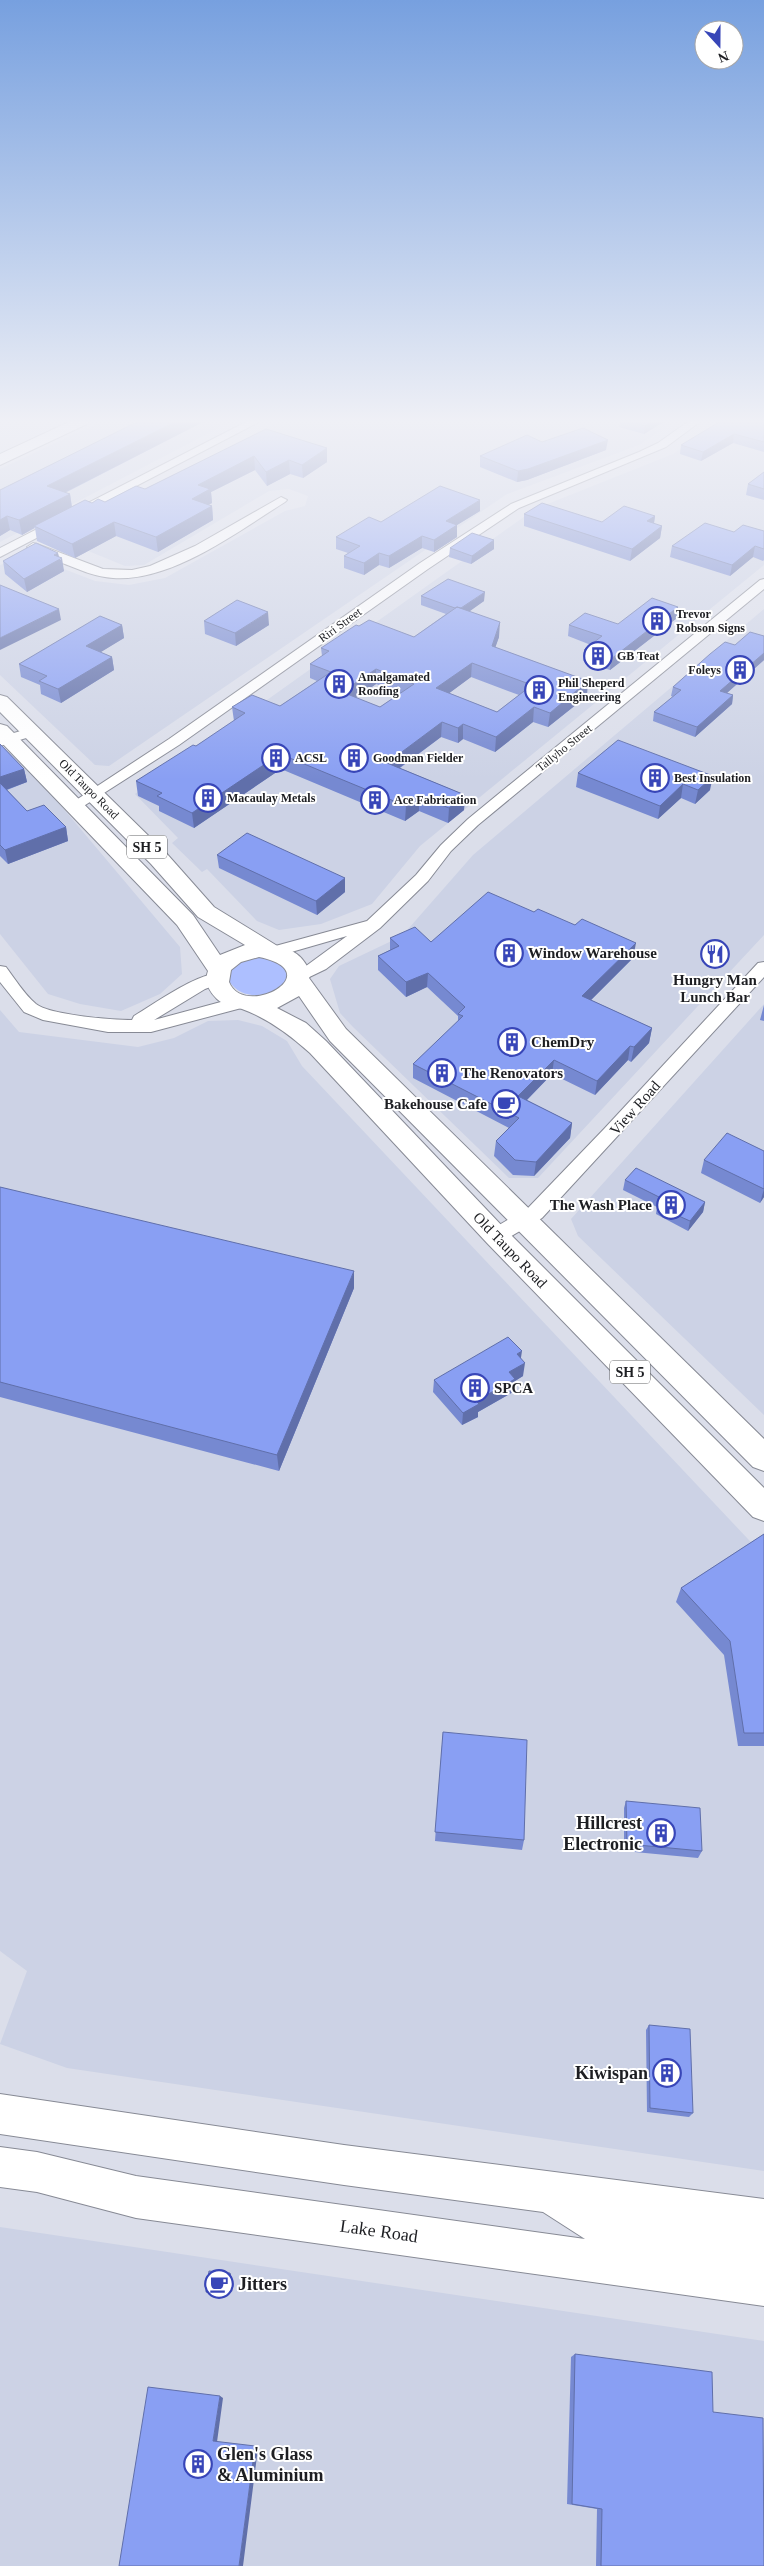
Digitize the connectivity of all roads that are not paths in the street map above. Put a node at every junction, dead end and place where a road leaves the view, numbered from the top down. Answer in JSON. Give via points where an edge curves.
{"nodes":[{"id":1,"x":211,"y":541,"type":"edge"},
{"id":2,"x":462,"y":541,"type":"edge"},
{"id":3,"x":22,"y":542,"type":"joint"},
{"id":4,"x":0,"y":554,"type":"edge"},
{"id":5,"x":764,"y":583,"type":"edge"},
{"id":6,"x":0,"y":701,"type":"edge"},
{"id":7,"x":31,"y":732,"type":"junction"},
{"id":8,"x":3,"y":737,"type":"edge"},
{"id":9,"x":95,"y":794,"type":"junction"},
{"id":10,"x":74,"y":806,"type":"junction"},
{"id":11,"x":374,"y":924,"type":"junction"},
{"id":12,"x":272,"y":952,"type":"junction"},
{"id":13,"x":764,"y":967,"type":"edge"},
{"id":14,"x":0,"y":971,"type":"edge"},
{"id":15,"x":218,"y":974,"type":"junction"},
{"id":16,"x":299,"y":979,"type":"junction"},
{"id":17,"x":246,"y":1003,"type":"junction"},
{"id":18,"x":129,"y":1026,"type":"junction"},
{"id":19,"x":524,"y":1220,"type":"junction"},
{"id":20,"x":496,"y":1236,"type":"junction"},
{"id":21,"x":764,"y":1458,"type":"edge"},
{"id":22,"x":764,"y":1508,"type":"edge"},
{"id":23,"x":0,"y":2114,"type":"edge"},
{"id":24,"x":0,"y":2167,"type":"edge"},
{"id":25,"x":550,"y":2193,"type":"junction"},
{"id":26,"x":764,"y":2220,"type":"edge"},
{"id":27,"x":762,"y":2285,"type":"edge"}],
"edges":[{"from":1,"to":3,"type":"street","via":[[172,563],[143,572],[113,574],[94,570]]},
{"from":2,"to":9,"type":"street","name":"Riri Street"},
{"from":3,"to":4,"type":"street"},
{"from":5,"to":11,"type":"street","name":"Tallyho Street","via":[[473,822]]},
{"from":6,"to":7,"type":"main road","name":"Old Taupo Road","number":"SH 5"},
{"from":7,"to":8,"type":"street"},
{"from":7,"to":9,"type":"main road","name":"Old Taupo Road","number":"SH 5"},
{"from":8,"to":10,"type":"main road","name":"Old Taupo Road","number":"SH 5"},
{"from":9,"to":10,"type":"street","name":"Riri Street"},
{"from":9,"to":12,"type":"main road","name":"Old Taupo Road","number":"SH 5","via":[[160,859],[206,912]]},
{"from":10,"to":15,"type":"main road","name":"Old Taupo Road","number":"SH 5","via":[[185,920]]},
{"from":11,"to":12,"type":"street","name":"Tallyho Street"},
{"from":11,"to":16,"type":"street","name":"Tallyho Street"},
{"from":12,"to":15,"type":"main road","via":[[238,954],[223,964]]},
{"from":12,"to":16,"type":"main road","number":"SH 5","via":[[295,964]]},
{"from":13,"to":19,"type":"street","name":"View Road","via":[[611,1134],[535,1213]]},
{"from":14,"to":18,"type":"street","via":[[30,1008],[43,1014],[108,1026]]},
{"from":15,"to":17,"type":"main road","number":"SH 5","via":[[221,990]]},
{"from":15,"to":18,"type":"street"},
{"from":16,"to":17,"type":"main road","via":[[291,992],[277,1000]]},
{"from":16,"to":19,"type":"main road","name":"Old Taupo Road","number":"SH 5","via":[[338,1035]]},
{"from":17,"to":18,"type":"street","via":[[151,1026]]},
{"from":17,"to":20,"type":"main road","name":"Old Taupo Road","number":"SH 5","via":[[298,1029],[318,1047]]},
{"from":19,"to":20,"type":"street","name":"View Road"},
{"from":19,"to":21,"type":"main road","name":"Old Taupo Road","number":"SH 5"},
{"from":20,"to":22,"type":"main road","name":"Old Taupo Road","number":"SH 5"},
{"from":23,"to":25,"type":"main road","name":"Lake Road"},
{"from":24,"to":27,"type":"main road","name":"Lake Road","via":[[37,2172],[136,2197]]},
{"from":25,"to":26,"type":"main road","name":"Lake Road"},
{"from":25,"to":27,"type":"main road","name":"Lake Road","via":[[602,2226],[762,2252]]}]}
